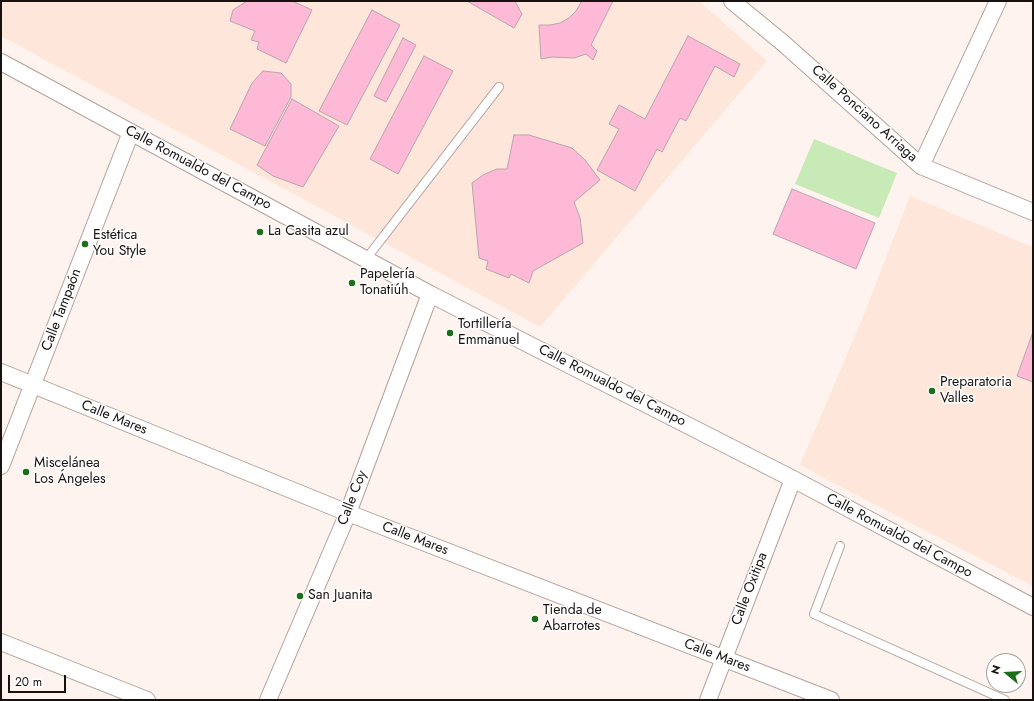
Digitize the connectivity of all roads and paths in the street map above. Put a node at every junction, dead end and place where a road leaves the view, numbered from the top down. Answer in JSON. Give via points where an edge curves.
{"nodes":[{"id":1,"x":732,"y":1,"type":"edge"},
{"id":2,"x":998,"y":1,"type":"edge"},
{"id":3,"x":1,"y":62,"type":"edge"},
{"id":4,"x":499,"y":86,"type":"dead end"},
{"id":5,"x":131,"y":132,"type":"junction"},
{"id":6,"x":921,"y":166,"type":"junction"},
{"id":7,"x":1033,"y":212,"type":"edge"},
{"id":8,"x":366,"y":259,"type":"junction"},
{"id":9,"x":430,"y":294,"type":"junction"},
{"id":10,"x":1,"y":372,"type":"edge"},
{"id":11,"x":32,"y":385,"type":"junction"},
{"id":12,"x":1,"y":466,"type":"edge"},
{"id":13,"x":792,"y":479,"type":"junction"},
{"id":14,"x":348,"y":513,"type":"junction"},
{"id":15,"x":840,"y":546,"type":"dead end"},
{"id":16,"x":1033,"y":607,"type":"edge"},
{"id":17,"x":1,"y":642,"type":"edge"},
{"id":18,"x":724,"y":658,"type":"junction"},
{"id":19,"x":147,"y":700,"type":"edge"},
{"id":20,"x":268,"y":700,"type":"edge"},
{"id":21,"x":708,"y":700,"type":"edge"},
{"id":22,"x":830,"y":700,"type":"edge"},
{"id":23,"x":1005,"y":700,"type":"edge"}],
"edges":[{"from":1,"to":6,"type":"street","name":"Calle Ponciano Arriaga","via":[[784,43]]},
{"from":2,"to":6,"type":"street"},
{"from":3,"to":5,"type":"street","name":"Calle Romualdo del Campo"},
{"from":4,"to":8,"type":"lane"},
{"from":5,"to":8,"type":"street","name":"Calle Romualdo del Campo"},
{"from":5,"to":11,"type":"street","name":"Calle Tampaón"},
{"from":6,"to":7,"type":"street","name":"Calle Ponciano Arriaga"},
{"from":8,"to":9,"type":"street","name":"Calle Romualdo del Campo"},
{"from":9,"to":13,"type":"street","name":"Calle Romualdo del Campo"},
{"from":9,"to":14,"type":"street","name":"Calle Coy"},
{"from":10,"to":11,"type":"street","name":"Calle Mares"},
{"from":11,"to":12,"type":"street","name":"Calle Tampaón"},
{"from":11,"to":14,"type":"street","name":"Calle Mares"},
{"from":13,"to":16,"type":"street","name":"Calle Romualdo del Campo"},
{"from":13,"to":18,"type":"street","name":"Calle Oxitipa"},
{"from":14,"to":18,"type":"street","name":"Calle Mares"},
{"from":14,"to":20,"type":"street","name":"Calle Coy"},
{"from":15,"to":23,"type":"lane","via":[[814,614]]},
{"from":17,"to":19,"type":"street"},
{"from":18,"to":21,"type":"street","name":"Calle Oxitipa"},
{"from":18,"to":22,"type":"street","name":"Calle Mares"}]}
